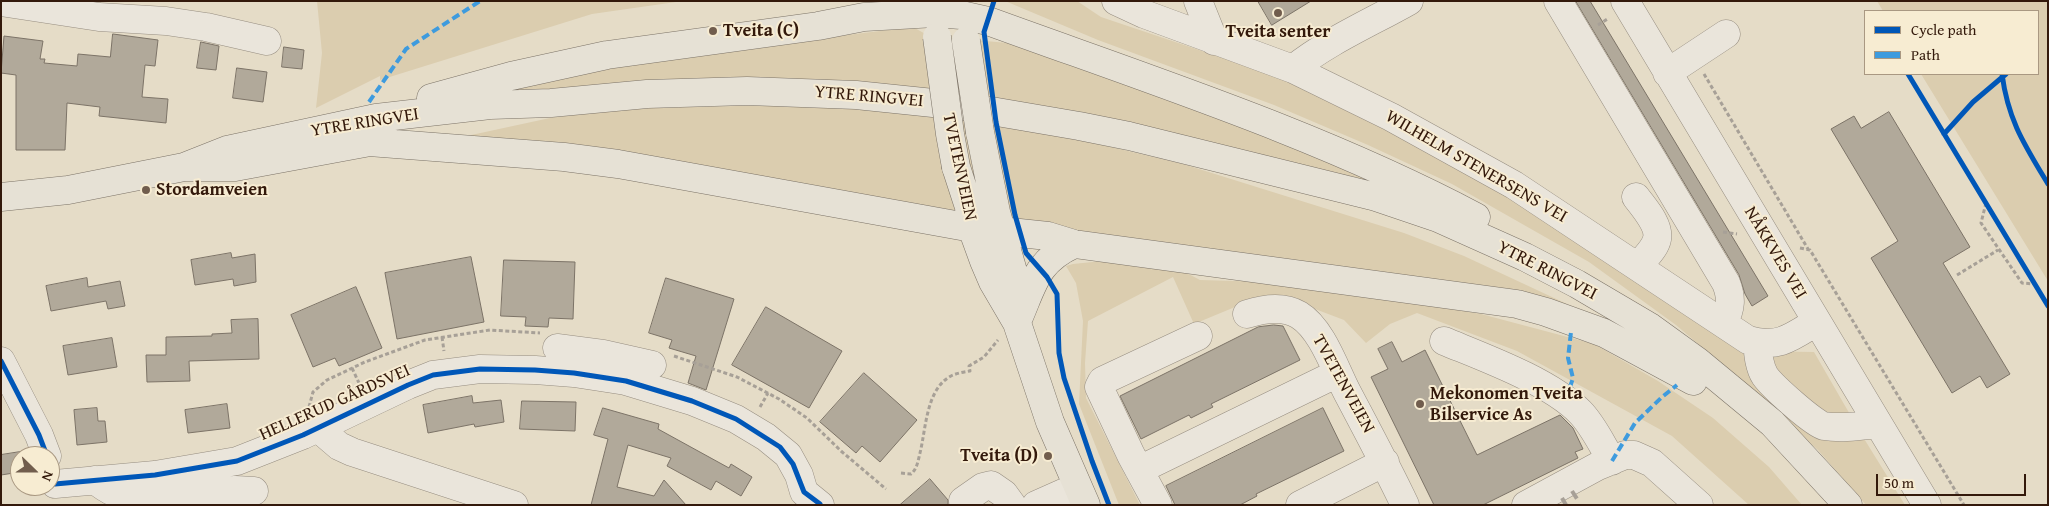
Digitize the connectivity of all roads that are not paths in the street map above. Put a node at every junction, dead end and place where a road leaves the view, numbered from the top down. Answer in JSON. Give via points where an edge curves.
{"nodes":[{"id":1,"x":1116,"y":1,"type":"edge"},
{"id":2,"x":1198,"y":1,"type":"edge"},
{"id":3,"x":1409,"y":1,"type":"edge"},
{"id":4,"x":1558,"y":1,"type":"edge"},
{"id":5,"x":1,"y":2,"type":"edge"},
{"id":6,"x":887,"y":9,"type":"edge"},
{"id":7,"x":1618,"y":9,"type":"edge"},
{"id":8,"x":945,"y":13,"type":"edge"},
{"id":9,"x":1726,"y":34,"type":"dead end"},
{"id":10,"x":267,"y":41,"type":"dead end"},
{"id":11,"x":1214,"y":41,"type":"junction"},
{"id":12,"x":1293,"y":69,"type":"junction"},
{"id":13,"x":1667,"y":73,"type":"junction"},
{"id":14,"x":372,"y":130,"type":"junction"},
{"id":15,"x":1183,"y":149,"type":"junction"},
{"id":16,"x":68,"y":190,"type":"junction"},
{"id":17,"x":1,"y":197,"type":"edge"},
{"id":18,"x":1636,"y":197,"type":"dead end"},
{"id":19,"x":1,"y":213,"type":"edge"},
{"id":20,"x":971,"y":218,"type":"junction"},
{"id":21,"x":999,"y":222,"type":"junction"},
{"id":22,"x":1074,"y":244,"type":"junction"},
{"id":23,"x":1639,"y":266,"type":"junction"},
{"id":24,"x":1247,"y":314,"type":"dead end"},
{"id":25,"x":1724,"y":322,"type":"junction"},
{"id":26,"x":1816,"y":322,"type":"junction"},
{"id":27,"x":1650,"y":327,"type":"junction"},
{"id":28,"x":1008,"y":330,"type":"junction"},
{"id":29,"x":1198,"y":336,"type":"dead end"},
{"id":30,"x":1444,"y":341,"type":"dead end"},
{"id":31,"x":1757,"y":342,"type":"junction"},
{"id":32,"x":1,"y":361,"type":"edge"},
{"id":33,"x":1338,"y":373,"type":"junction"},
{"id":34,"x":1693,"y":381,"type":"junction"},
{"id":35,"x":1878,"y":424,"type":"junction"},
{"id":36,"x":318,"y":428,"type":"junction"},
{"id":37,"x":43,"y":446,"type":"edge"},
{"id":38,"x":1612,"y":460,"type":"junction"},
{"id":39,"x":1385,"y":462,"type":"junction"},
{"id":40,"x":1139,"y":470,"type":"junction"},
{"id":41,"x":96,"y":480,"type":"junction"},
{"id":42,"x":60,"y":484,"type":"edge"},
{"id":43,"x":254,"y":491,"type":"dead end"},
{"id":44,"x":1082,"y":497,"type":"edge"},
{"id":45,"x":963,"y":501,"type":"dead end"},
{"id":46,"x":820,"y":504,"type":"edge"},
{"id":47,"x":514,"y":505,"type":"edge"},
{"id":48,"x":1012,"y":505,"type":"edge"},
{"id":49,"x":1036,"y":505,"type":"edge"},
{"id":50,"x":1158,"y":505,"type":"edge"},
{"id":51,"x":1300,"y":505,"type":"edge"},
{"id":52,"x":1405,"y":505,"type":"edge"},
{"id":53,"x":1526,"y":505,"type":"edge"},
{"id":54,"x":1699,"y":505,"type":"edge"},
{"id":55,"x":1826,"y":505,"type":"edge"},
{"id":56,"x":1848,"y":505,"type":"edge"},
{"id":57,"x":1927,"y":505,"type":"edge"}],
"edges":[{"from":1,"to":11,"type":"street","name":"WILHELM STENERSENS VEI"},
{"from":2,"to":11,"type":"street"},
{"from":3,"to":12,"type":"street","via":[[1346,33]]},
{"from":4,"to":25,"type":"street","via":[[1726,283],[1732,300]]},
{"from":5,"to":10,"type":"street","via":[[99,17],[166,21]]},
{"from":6,"to":8,"type":"main road"},
{"from":6,"to":14,"type":"main road","via":[[818,26],[579,60],[413,102]]},
{"from":7,"to":13,"type":"street","name":"NÅKKVES VEI"},
{"from":8,"to":20,"type":"main road","name":"TVETENVEIEN","bridge":true,"via":[[950,134]]},
{"from":8,"to":21,"type":"main road","name":"TVETENVEIEN","bridge":true,"via":[[966,41],[980,132]]},
{"from":8,"to":27,"type":"main road","via":[[988,21],[1352,157],[1410,183],[1525,243],[1586,278]]},
{"from":9,"to":13,"type":"street"},
{"from":11,"to":12,"type":"street","name":"WILHELM STENERSENS VEI"},
{"from":12,"to":23,"type":"street","name":"WILHELM STENERSENS VEI","via":[[1486,169]]},
{"from":13,"to":26,"type":"street","name":"NÅKKVES VEI"},
{"from":14,"to":15,"type":"main road","name":"YTRE RINGVEI","via":[[493,119],[551,103],[599,98],[689,92],[810,92],[962,106]]},
{"from":14,"to":16,"type":"main road","name":"YTRE RINGVEI","via":[[235,167],[184,167]]},
{"from":14,"to":20,"type":"main road"},
{"from":15,"to":27,"type":"main road","name":"YTRE RINGVEI","via":[[1376,197],[1438,218],[1525,257]]},
{"from":15,"to":34,"type":"main road","name":"YTRE RINGVEI","via":[[1389,218],[1491,258],[1597,314]]},
{"from":16,"to":17,"type":"main road","name":"YTRE RINGVEI"},
{"from":16,"to":19,"type":"main road","name":"YTRE RINGVEI"},
{"from":18,"to":23,"type":"street","via":[[1657,232],[1656,243]]},
{"from":20,"to":21,"type":"main road"},
{"from":20,"to":28,"type":"main road","name":"TVETENVEIEN"},
{"from":21,"to":22,"type":"main road"},
{"from":21,"to":28,"type":"main road","name":"TVETENVEIEN","via":[[1014,275]]},
{"from":22,"to":28,"type":"main road","via":[[1059,250],[1044,263]]},
{"from":22,"to":34,"type":"main road","via":[[1517,304],[1604,333]]},
{"from":23,"to":25,"type":"street","name":"WILHELM STENERSENS VEI"},
{"from":24,"to":33,"type":"street","name":"TVETENVEIEN","via":[[1264,309],[1291,310],[1301,316],[1316,334]]},
{"from":25,"to":31,"type":"street","name":"WILHELM STENERSENS VEI","via":[[1740,335]]},
{"from":26,"to":31,"type":"street","name":"WILHELM STENERSENS VEI","via":[[1787,340]]},
{"from":26,"to":35,"type":"street","name":"NÅKKVES VEI"},
{"from":27,"to":56,"type":"main road","name":"YTRE RINGVEI","via":[[1698,361],[1772,423]]},
{"from":28,"to":44,"type":"main road","name":"TVETENVEIEN"},
{"from":29,"to":40,"type":"street","via":[[1100,384],[1101,393]]},
{"from":30,"to":38,"type":"street","via":[[1486,358],[1566,399],[1582,414]]},
{"from":31,"to":35,"type":"street","via":[[1765,376],[1811,419],[1822,426],[1835,427]]},
{"from":32,"to":37,"type":"street"},
{"from":33,"to":39,"type":"street","name":"TVETENVEIEN"},
{"from":33,"to":40,"type":"street"},
{"from":34,"to":55,"type":"main road","name":"YTRE RINGVEI","via":[[1759,436]]},
{"from":35,"to":57,"type":"street","name":"NÅKKVES VEI"},
{"from":36,"to":41,"type":"street","name":"HELLERUD GÅRDSVEI","via":[[236,461],[155,475]]},
{"from":36,"to":46,"type":"street","name":"HELLERUD GÅRDSVEI","via":[[433,375],[569,357],[636,369],[766,436],[788,455],[804,492]]},
{"from":36,"to":47,"type":"street","name":"HELLERUD GÅRDSVEI","via":[[339,446],[352,452]]},
{"from":38,"to":53,"type":"street"},
{"from":38,"to":54,"type":"street","via":[[1625,455],[1652,463]]},
{"from":39,"to":51,"type":"street"},
{"from":39,"to":52,"type":"street","name":"TVETENVEIEN"},
{"from":40,"to":50,"type":"street"},
{"from":41,"to":42,"type":"street","name":"HELLERUD GÅRDSVEI"},
{"from":41,"to":43,"type":"street","via":[[103,487],[128,498],[140,499]]},
{"from":44,"to":49,"type":"street","via":[[1063,493]]},
{"from":45,"to":48,"type":"street","via":[[991,485]]}]}
